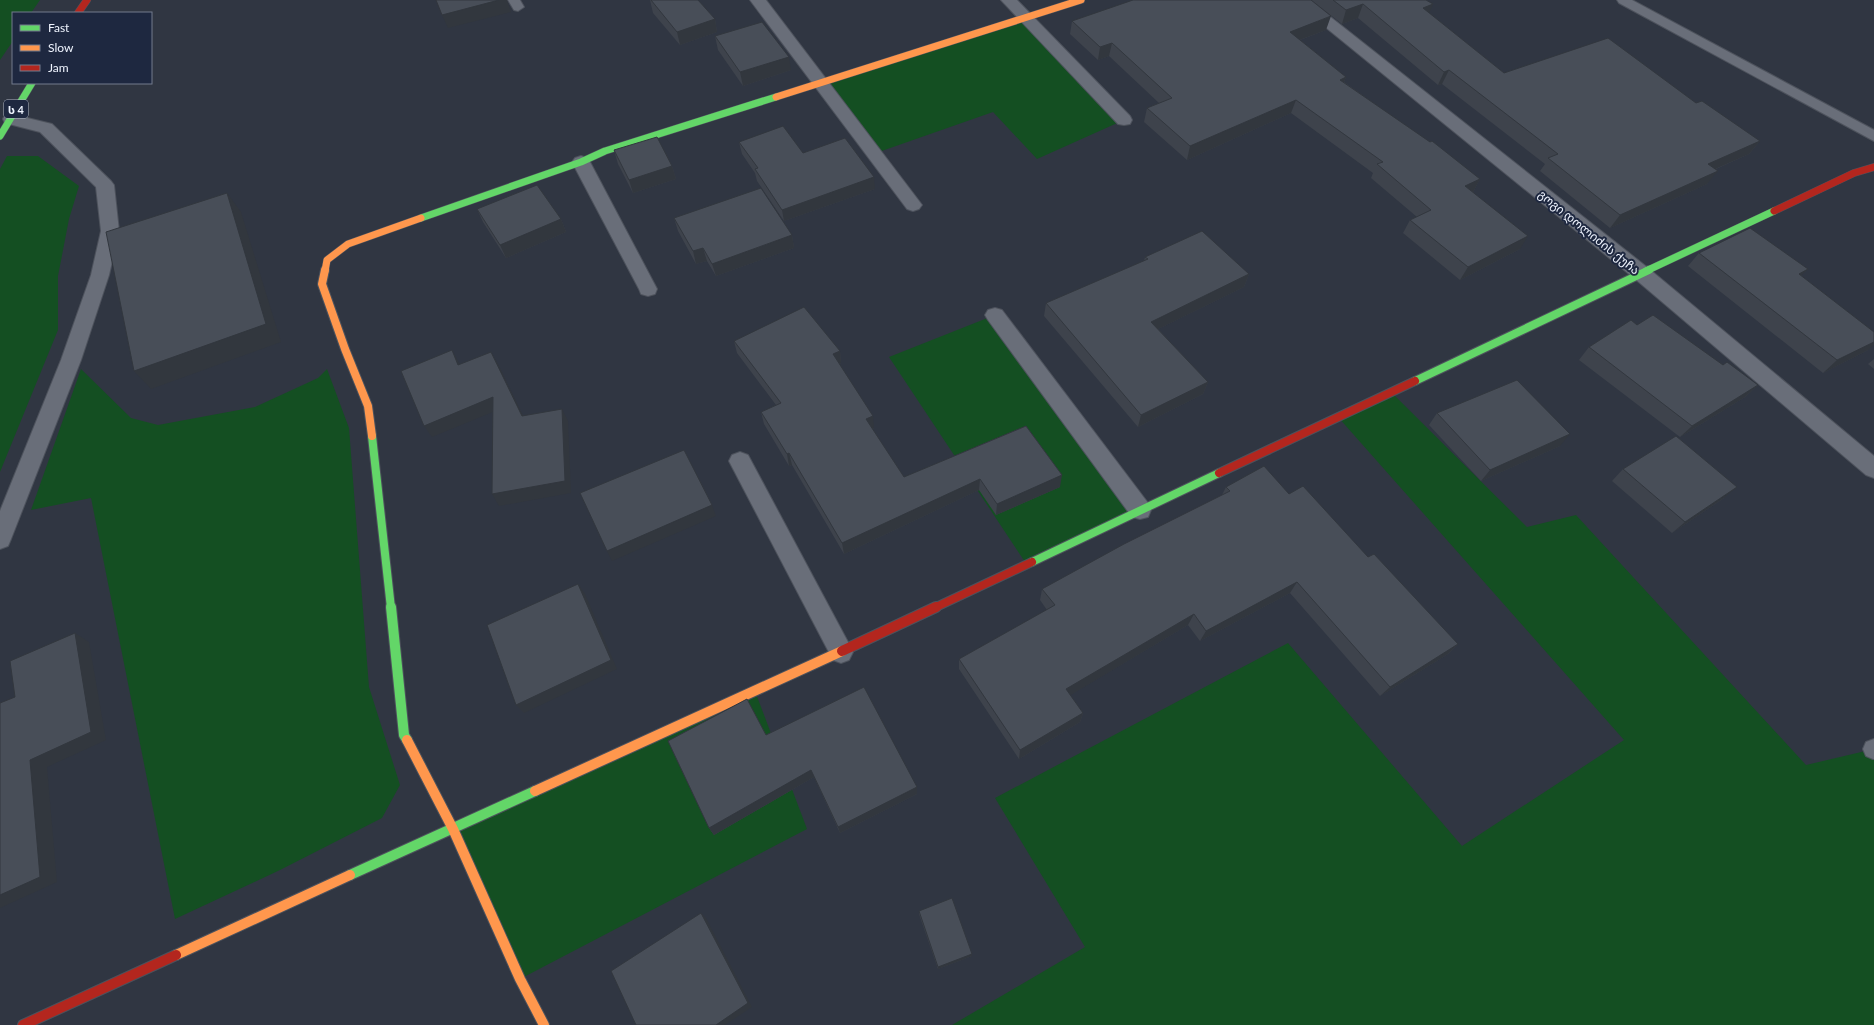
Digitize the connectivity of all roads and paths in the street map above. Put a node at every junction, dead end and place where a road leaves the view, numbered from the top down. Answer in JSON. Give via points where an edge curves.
{"nodes":[{"id":1,"x":87,"y":0,"type":"edge"},
{"id":2,"x":758,"y":0,"type":"edge"},
{"id":3,"x":1009,"y":0,"type":"edge"},
{"id":4,"x":1080,"y":0,"type":"edge"},
{"id":5,"x":1300,"y":0,"type":"edge"},
{"id":6,"x":1623,"y":0,"type":"edge"},
{"id":7,"x":79,"y":12,"type":"edge"},
{"id":8,"x":1026,"y":18,"type":"junction"},
{"id":9,"x":820,"y":83,"type":"junction"},
{"id":10,"x":31,"y":84,"type":"edge"},
{"id":11,"x":11,"y":118,"type":"junction"},
{"id":12,"x":1124,"y":120,"type":"dead end"},
{"id":13,"x":0,"y":136,"type":"edge"},
{"id":14,"x":1874,"y":136,"type":"edge"},
{"id":15,"x":581,"y":162,"type":"junction"},
{"id":16,"x":1874,"y":168,"type":"edge"},
{"id":17,"x":914,"y":204,"type":"dead end"},
{"id":18,"x":1641,"y":273,"type":"junction"},
{"id":19,"x":648,"y":289,"type":"dead end"},
{"id":20,"x":996,"y":315,"type":"dead end"},
{"id":21,"x":740,"y":462,"type":"dead end"},
{"id":22,"x":1874,"y":469,"type":"edge"},
{"id":23,"x":1140,"y":510,"type":"junction"},
{"id":24,"x":0,"y":539,"type":"edge"},
{"id":25,"x":841,"y":652,"type":"junction"},
{"id":26,"x":452,"y":829,"type":"junction"},
{"id":27,"x":23,"y":1025,"type":"edge"},
{"id":28,"x":544,"y":1025,"type":"edge"}],
"edges":[{"from":1,"to":7,"type":"main road"},
{"from":2,"to":9,"type":"street"},
{"from":3,"to":8,"type":"street"},
{"from":4,"to":8,"type":"main road"},
{"from":5,"to":18,"type":"street","name":"გოგი დოლიძის ქუჩა"},
{"from":6,"to":14,"type":"lane"},
{"from":8,"to":9,"type":"main road"},
{"from":8,"to":12,"type":"street"},
{"from":9,"to":15,"type":"main road","via":[[605,151]]},
{"from":9,"to":17,"type":"street"},
{"from":10,"to":11,"type":"main road","number":"ს 4"},
{"from":11,"to":13,"type":"main road","number":"ს 4"},
{"from":11,"to":24,"type":"street","via":[[46,128],[105,185],[110,232],[100,275],[71,360]]},
{"from":15,"to":19,"type":"street"},
{"from":15,"to":26,"type":"main road","via":[[348,244],[327,260],[322,284],[368,406],[404,735]]},
{"from":16,"to":18,"type":"main road","via":[[1854,173]]},
{"from":18,"to":22,"type":"street","name":"გოგი დოლიძის ქუჩა"},
{"from":18,"to":23,"type":"main road"},
{"from":20,"to":23,"type":"street"},
{"from":21,"to":25,"type":"street"},
{"from":23,"to":25,"type":"main road"},
{"from":25,"to":26,"type":"main road"},
{"from":26,"to":27,"type":"main road"},
{"from":26,"to":28,"type":"main road","via":[[520,979]]}]}
